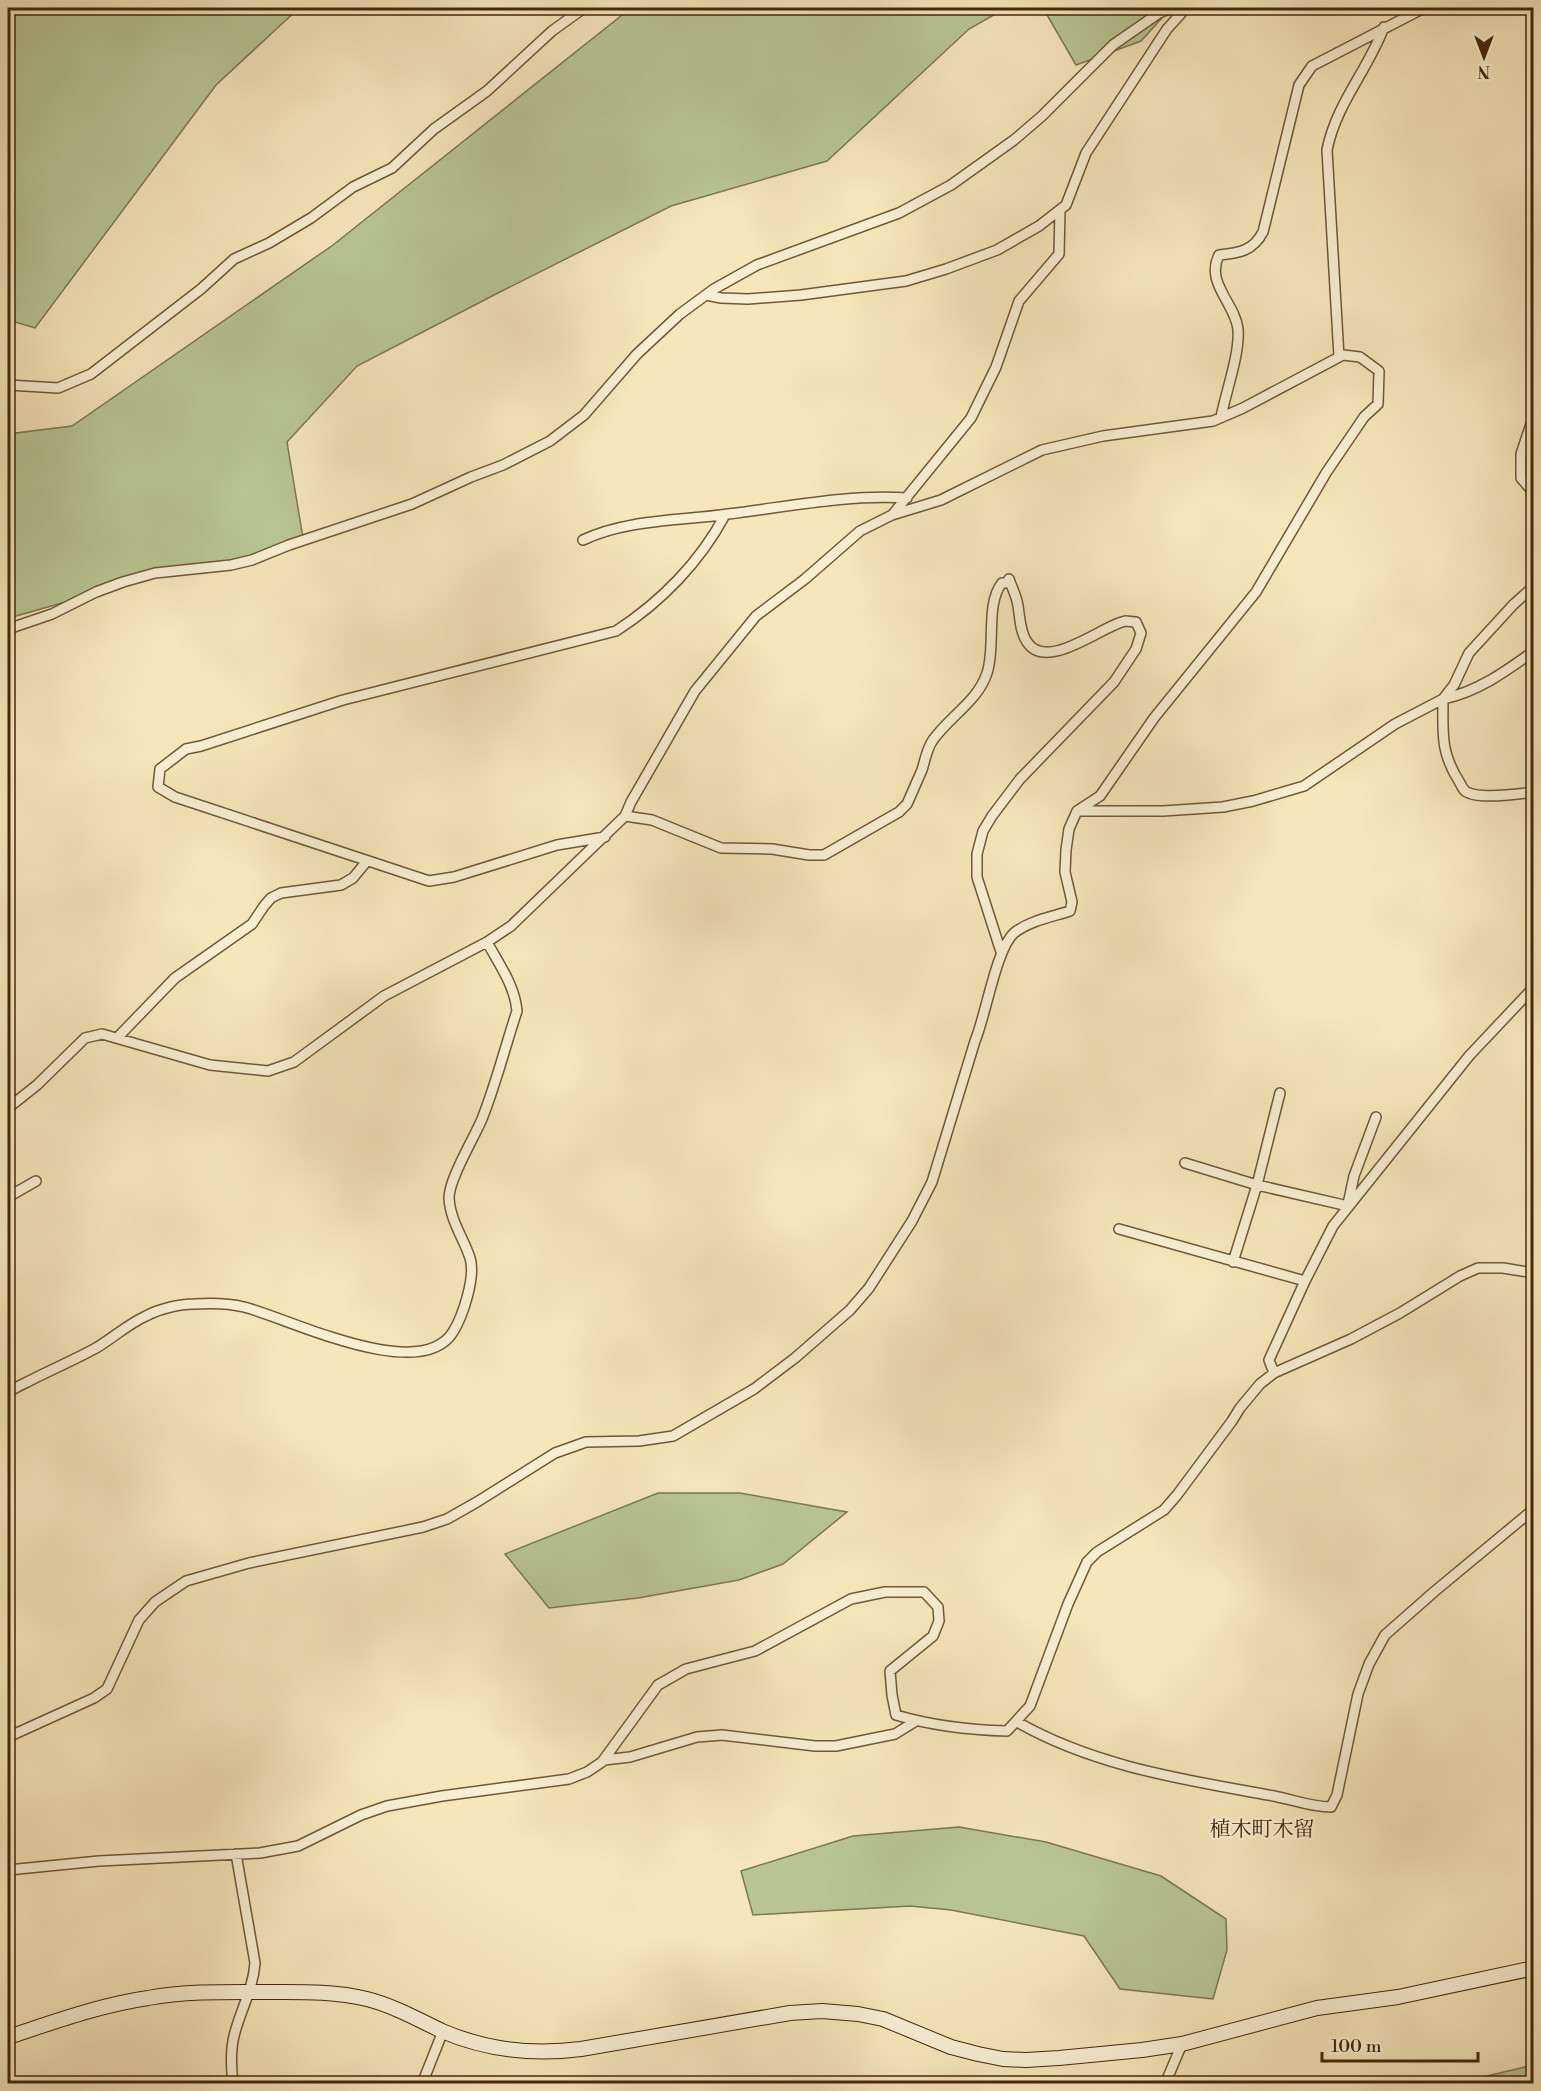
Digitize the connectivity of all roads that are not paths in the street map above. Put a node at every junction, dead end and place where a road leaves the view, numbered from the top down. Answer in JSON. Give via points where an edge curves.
{"nodes":[{"id":1,"x":584,"y":8,"type":"edge"},
{"id":2,"x":1172,"y":8,"type":"edge"},
{"id":3,"x":1186,"y":8,"type":"edge"},
{"id":4,"x":1424,"y":8,"type":"edge"},
{"id":5,"x":1384,"y":27,"type":"junction"},
{"id":6,"x":1060,"y":210,"type":"junction"},
{"id":7,"x":706,"y":295,"type":"junction"},
{"id":8,"x":1339,"y":357,"type":"junction"},
{"id":9,"x":8,"y":385,"type":"edge"},
{"id":10,"x":1533,"y":415,"type":"edge"},
{"id":11,"x":1221,"y":417,"type":"junction"},
{"id":12,"x":1533,"y":493,"type":"edge"},
{"id":13,"x":907,"y":498,"type":"junction"},
{"id":14,"x":725,"y":515,"type":"junction"},
{"id":15,"x":892,"y":515,"type":"junction"},
{"id":16,"x":583,"y":540,"type":"dead end"},
{"id":17,"x":1533,"y":586,"type":"edge"},
{"id":18,"x":8,"y":629,"type":"edge"},
{"id":19,"x":1533,"y":651,"type":"edge"},
{"id":20,"x":1443,"y":699,"type":"junction"},
{"id":21,"x":1533,"y":792,"type":"edge"},
{"id":22,"x":1077,"y":811,"type":"junction"},
{"id":23,"x":625,"y":816,"type":"junction"},
{"id":24,"x":605,"y":837,"type":"junction"},
{"id":25,"x":367,"y":861,"type":"junction"},
{"id":26,"x":487,"y":942,"type":"junction"},
{"id":27,"x":1001,"y":952,"type":"junction"},
{"id":28,"x":1533,"y":987,"type":"edge"},
{"id":29,"x":118,"y":1037,"type":"junction"},
{"id":30,"x":1280,"y":1093,"type":"dead end"},
{"id":31,"x":8,"y":1108,"type":"edge"},
{"id":32,"x":1376,"y":1117,"type":"dead end"},
{"id":33,"x":1185,"y":1163,"type":"dead end"},
{"id":34,"x":36,"y":1181,"type":"dead end"},
{"id":35,"x":1257,"y":1185,"type":"junction"},
{"id":36,"x":8,"y":1197,"type":"edge"},
{"id":37,"x":1348,"y":1206,"type":"junction"},
{"id":38,"x":1119,"y":1229,"type":"dead end"},
{"id":39,"x":1233,"y":1262,"type":"junction"},
{"id":40,"x":1533,"y":1274,"type":"edge"},
{"id":41,"x":1305,"y":1281,"type":"junction"},
{"id":42,"x":1274,"y":1373,"type":"junction"},
{"id":43,"x":8,"y":1393,"type":"edge"},
{"id":44,"x":1533,"y":1509,"type":"edge"},
{"id":45,"x":916,"y":1721,"type":"junction"},
{"id":46,"x":1017,"y":1722,"type":"junction"},
{"id":47,"x":8,"y":1737,"type":"edge"},
{"id":48,"x":604,"y":1760,"type":"junction"},
{"id":49,"x":236,"y":1854,"type":"junction"},
{"id":50,"x":8,"y":1870,"type":"edge"},
{"id":51,"x":1533,"y":1968,"type":"edge"},
{"id":52,"x":250,"y":1992,"type":"junction"},
{"id":53,"x":443,"y":2031,"type":"junction"},
{"id":54,"x":8,"y":2037,"type":"edge"},
{"id":55,"x":1182,"y":2044,"type":"junction"},
{"id":56,"x":233,"y":2084,"type":"edge"},
{"id":57,"x":422,"y":2084,"type":"edge"},
{"id":58,"x":1165,"y":2084,"type":"edge"}],
"edges":[{"from":1,"to":9,"type":"street","via":[[552,30],[487,91],[434,129],[392,168],[353,186],[311,218],[234,259],[91,374],[58,388]]},
{"from":2,"to":7,"type":"street","via":[[1113,45],[1035,122],[951,185],[899,213],[757,265]]},
{"from":3,"to":6,"type":"street","via":[[1161,38],[1086,153],[1066,205]]},
{"from":4,"to":5,"type":"street"},
{"from":5,"to":8,"type":"street","via":[[1338,114],[1327,150]]},
{"from":5,"to":11,"type":"street","via":[[1312,66],[1299,85],[1291,110],[1263,232],[1248,250],[1219,255],[1215,263],[1216,283],[1238,329],[1237,352]]},
{"from":6,"to":7,"type":"street","via":[[997,249],[906,280],[748,299]]},
{"from":6,"to":13,"type":"street","via":[[1059,254],[1019,301],[996,367],[971,418]]},
{"from":7,"to":18,"type":"street","via":[[637,354],[574,424],[503,465],[412,504],[252,560],[231,566],[156,573],[123,582]]},
{"from":8,"to":11,"type":"street"},
{"from":8,"to":22,"type":"street","via":[[1360,357],[1379,371],[1378,404],[1364,417],[1326,473],[1256,592],[1154,718],[1100,796]]},
{"from":10,"to":12,"type":"street","via":[[1521,454],[1521,478]]},
{"from":11,"to":15,"type":"street","via":[[1042,450],[941,500]]},
{"from":13,"to":14,"type":"street","via":[[883,496],[812,502]]},
{"from":13,"to":15,"type":"street"},
{"from":14,"to":16,"type":"street","via":[[635,526]]},
{"from":14,"to":25,"type":"street","via":[[711,542],[678,580],[615,631],[343,700],[186,749],[160,769],[158,787],[175,797]]},
{"from":15,"to":23,"type":"street","via":[[860,531],[756,616],[695,692]]},
{"from":17,"to":20,"type":"street","via":[[1469,653]]},
{"from":19,"to":20,"type":"street","via":[[1509,670],[1468,692]]},
{"from":20,"to":21,"type":"street","via":[[1444,749],[1452,771],[1466,791],[1501,795]]},
{"from":20,"to":22,"type":"street","via":[[1395,724],[1304,786],[1223,807]]},
{"from":22,"to":27,"type":"street","via":[[1066,850],[1070,911],[1031,923],[1013,934]]},
{"from":23,"to":24,"type":"street"},
{"from":23,"to":27,"type":"street","via":[[652,820],[720,848],[824,855],[907,804],[931,742],[980,691],[988,672],[993,614],[1002,583],[1009,579],[1028,643],[1037,651],[1056,651],[1125,621],[1136,622],[1141,633],[1136,649],[1114,682],[1020,779],[983,831],[977,877]]},
{"from":24,"to":25,"type":"street","via":[[557,845],[429,881]]},
{"from":24,"to":26,"type":"street","via":[[519,919]]},
{"from":25,"to":29,"type":"street","via":[[341,885],[281,893],[271,898],[252,924],[175,978]]},
{"from":26,"to":29,"type":"street","via":[[384,996],[294,1062],[268,1071],[210,1065]]},
{"from":26,"to":43,"type":"street","via":[[506,976],[517,1011],[482,1118],[449,1198],[471,1261],[471,1279],[461,1316],[448,1339],[426,1349],[367,1348],[244,1307],[191,1304],[145,1316],[96,1348]]},
{"from":27,"to":47,"type":"street","via":[[983,1023],[932,1182],[869,1288],[795,1358],[754,1389],[673,1436],[586,1442],[555,1453],[447,1519],[186,1581],[139,1620],[107,1689]]},
{"from":28,"to":37,"type":"street","via":[[1469,1056]]},
{"from":29,"to":31,"type":"street","via":[[102,1034],[85,1038]]},
{"from":30,"to":35,"type":"street"},
{"from":32,"to":37,"type":"street","via":[[1354,1176]]},
{"from":33,"to":35,"type":"street"},
{"from":34,"to":36,"type":"street"},
{"from":35,"to":37,"type":"street"},
{"from":35,"to":39,"type":"street"},
{"from":37,"to":41,"type":"street"},
{"from":38,"to":39,"type":"street"},
{"from":39,"to":41,"type":"street"},
{"from":40,"to":42,"type":"street","via":[[1478,1268],[1351,1339]]},
{"from":41,"to":42,"type":"street","via":[[1269,1360]]},
{"from":42,"to":46,"type":"street","via":[[1239,1408],[1164,1510],[1087,1562],[1030,1706]]},
{"from":44,"to":46,"type":"street","via":[[1385,1635],[1358,1694],[1337,1795],[1331,1807],[1117,1765],[1046,1738]]},
{"from":45,"to":46,"type":"street","via":[[969,1730],[1007,1731]]},
{"from":45,"to":48,"type":"street","via":[[895,1734],[836,1746],[697,1737],[630,1757]]},
{"from":45,"to":48,"type":"street","via":[[896,1715],[890,1671],[933,1636],[939,1621],[938,1607],[924,1592],[885,1592],[851,1599],[755,1651],[676,1674],[658,1685]]},
{"from":48,"to":49,"type":"street","via":[[569,1779],[387,1806],[298,1846]]},
{"from":49,"to":50,"type":"street"},
{"from":49,"to":52,"type":"street","via":[[255,1963]]},
{"from":51,"to":55,"type":"street","via":[[1398,1997],[1317,2008]]},
{"from":52,"to":53,"type":"street","via":[[344,1994],[392,2007]]},
{"from":52,"to":54,"type":"street","via":[[131,2001]]},
{"from":52,"to":56,"type":"street","via":[[234,2034]]},
{"from":53,"to":55,"type":"street","via":[[496,2047],[557,2052],[822,2011],[883,2019],[951,2047],[1003,2059],[1059,2058]]},
{"from":53,"to":57,"type":"street"},
{"from":55,"to":58,"type":"street"}]}
